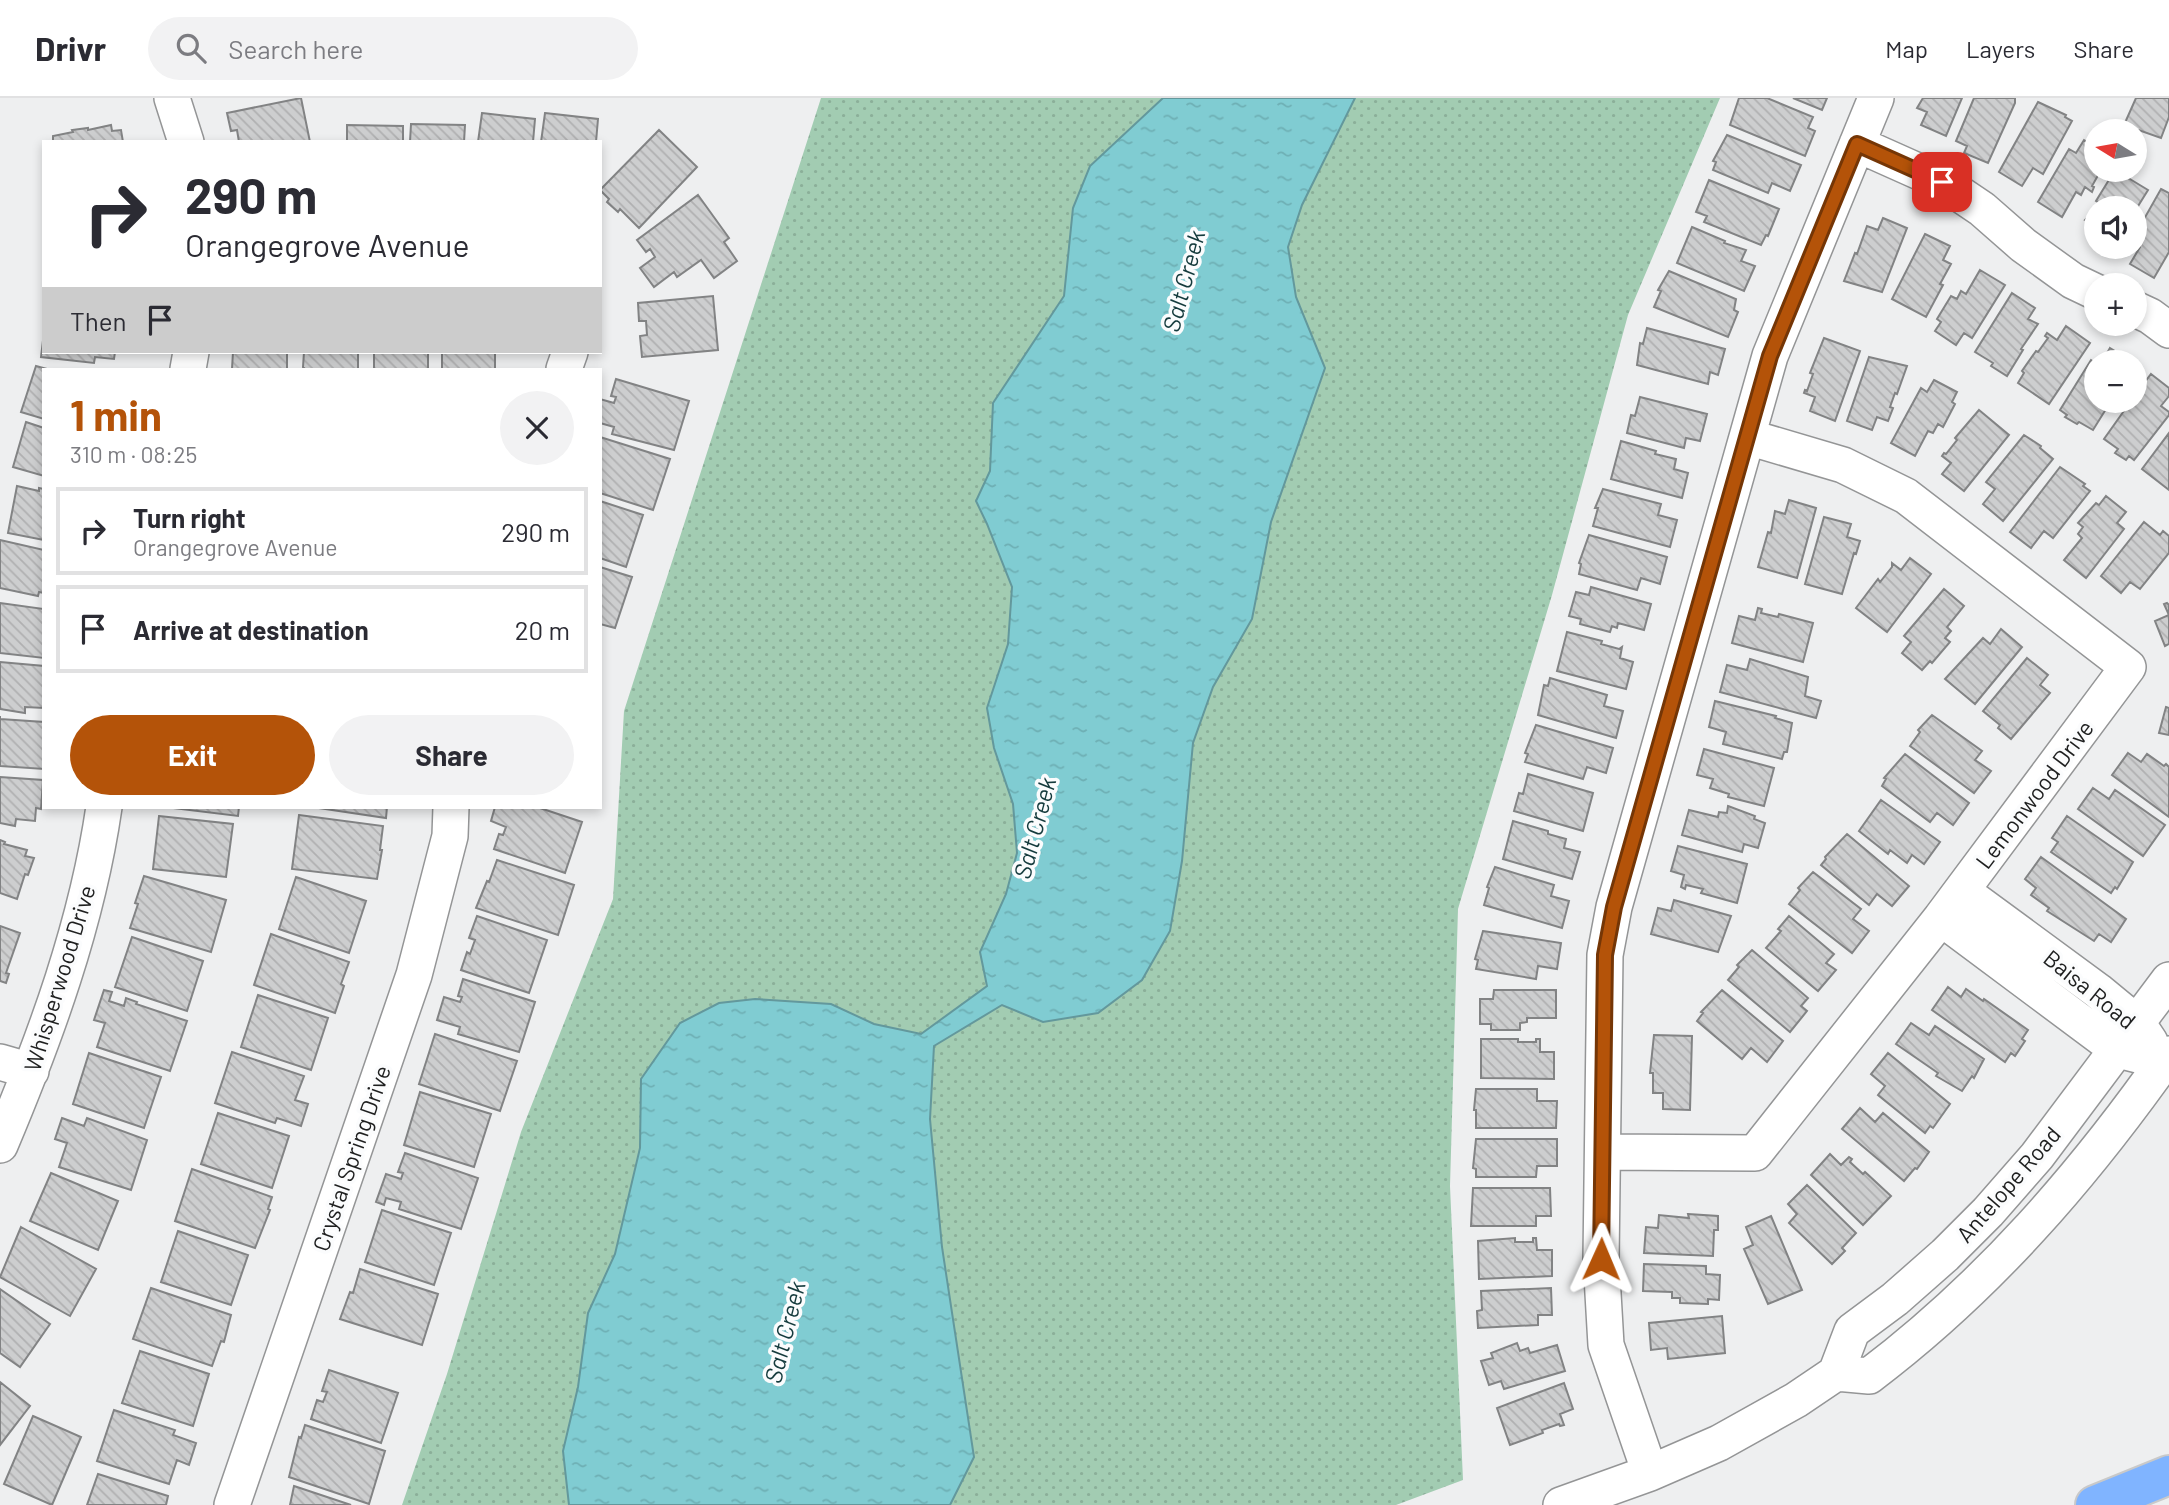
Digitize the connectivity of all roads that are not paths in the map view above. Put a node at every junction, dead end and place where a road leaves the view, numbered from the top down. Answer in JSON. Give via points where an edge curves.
{"nodes":[{"id":1,"x":173,"y":98,"type":"edge"},
{"id":2,"x":1876,"y":98,"type":"edge"},
{"id":3,"x":185,"y":140,"type":"edge"},
{"id":4,"x":1857,"y":144,"type":"junction"},
{"id":5,"x":2084,"y":286,"type":"edge"},
{"id":6,"x":2147,"y":315,"type":"edge"},
{"id":7,"x":2169,"y":330,"type":"edge"},
{"id":8,"x":1748,"y":438,"type":"junction"},
{"id":9,"x":104,"y":809,"type":"edge"},
{"id":10,"x":451,"y":809,"type":"edge"},
{"id":11,"x":1952,"y":904,"type":"junction"},
{"id":12,"x":2169,"y":980,"type":"edge"},
{"id":13,"x":2128,"y":1037,"type":"junction"},
{"id":14,"x":2167,"y":1060,"type":"edge"},
{"id":15,"x":15,"y":1067,"type":"edge"},
{"id":16,"x":0,"y":1145,"type":"edge"},
{"id":17,"x":1603,"y":1152,"type":"junction"},
{"id":18,"x":1836,"y":1373,"type":"junction"},
{"id":19,"x":1650,"y":1473,"type":"junction"},
{"id":20,"x":2169,"y":1475,"type":"edge"},
{"id":21,"x":232,"y":1505,"type":"edge"},
{"id":22,"x":1561,"y":1505,"type":"edge"},
{"id":23,"x":2095,"y":1505,"type":"edge"}],
"edges":[{"from":1,"to":3,"type":"street"},
{"from":2,"to":4,"type":"street"},
{"from":4,"to":5,"type":"street","via":[[1942,182]]},
{"from":4,"to":8,"type":"street","via":[[1770,356]]},
{"from":6,"to":7,"type":"street"},
{"from":8,"to":11,"type":"street","name":"Lemonwood Drive","via":[[1843,465],[1906,496],[2128,667]]},
{"from":8,"to":17,"type":"street","via":[[1614,907],[1605,955]]},
{"from":9,"to":15,"type":"street","name":"Whisperwood Drive","via":[[73,950]]},
{"from":10,"to":21,"type":"street","name":"Crystal Spring Drive","via":[[450,836],[414,975]]},
{"from":11,"to":13,"type":"street","name":"Baisa Road","via":[[2098,991]]},
{"from":11,"to":17,"type":"street","name":"Lemonwood Drive","via":[[1755,1153]]},
{"from":12,"to":13,"type":"street","name":"Antelope Road"},
{"from":13,"to":14,"type":"street","name":"Baisa Road"},
{"from":13,"to":18,"type":"street","name":"Antelope Road","via":[[1988,1212],[1935,1264],[1852,1331]]},
{"from":14,"to":18,"type":"street","name":"Antelope Road","via":[[2045,1214],[1956,1305],[1869,1376]]},
{"from":15,"to":16,"type":"street","name":"Whisperwood Drive"},
{"from":17,"to":19,"type":"street","via":[[1601,1259],[1606,1345]]},
{"from":18,"to":19,"type":"street","via":[[1730,1437]]},
{"from":19,"to":22,"type":"street"},
{"from":20,"to":23,"type":"highway"}]}
